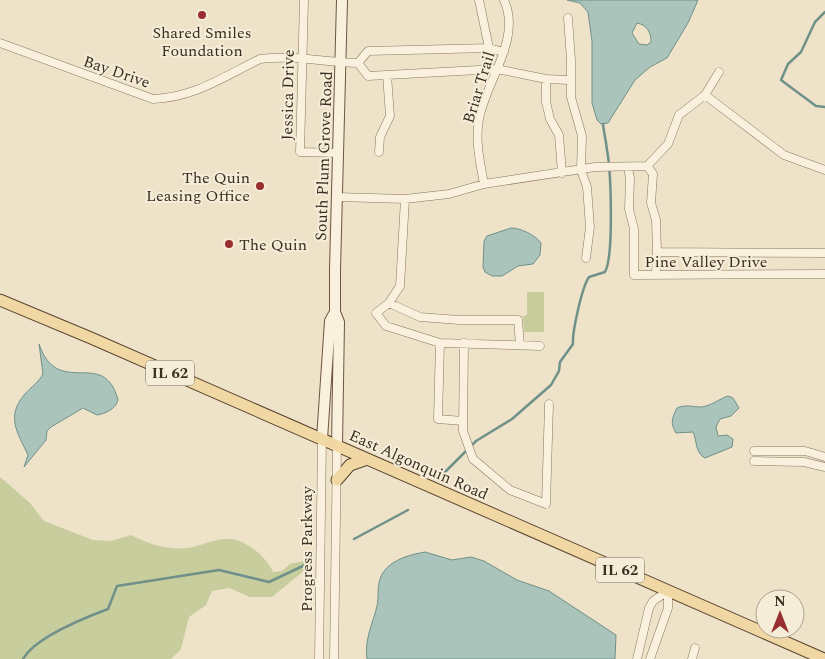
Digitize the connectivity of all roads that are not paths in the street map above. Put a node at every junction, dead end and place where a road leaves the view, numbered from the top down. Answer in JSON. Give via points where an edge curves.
{"nodes":[{"id":1,"x":304,"y":0,"type":"edge"},
{"id":2,"x":342,"y":0,"type":"edge"},
{"id":3,"x":479,"y":0,"type":"edge"},
{"id":4,"x":504,"y":0,"type":"edge"},
{"id":5,"x":568,"y":18,"type":"dead end"},
{"id":6,"x":0,"y":43,"type":"edge"},
{"id":7,"x":489,"y":48,"type":"junction"},
{"id":8,"x":504,"y":52,"type":"junction"},
{"id":9,"x":302,"y":58,"type":"junction"},
{"id":10,"x":341,"y":62,"type":"junction"},
{"id":11,"x":358,"y":63,"type":"junction"},
{"id":12,"x":498,"y":69,"type":"junction"},
{"id":13,"x":718,"y":72,"type":"dead end"},
{"id":14,"x":386,"y":75,"type":"junction"},
{"id":15,"x":546,"y":80,"type":"junction"},
{"id":16,"x":569,"y":80,"type":"junction"},
{"id":17,"x":705,"y":95,"type":"junction"},
{"id":18,"x":379,"y":152,"type":"dead end"},
{"id":19,"x":339,"y":153,"type":"junction"},
{"id":20,"x":647,"y":166,"type":"junction"},
{"id":21,"x":625,"y":168,"type":"junction"},
{"id":22,"x":581,"y":170,"type":"junction"},
{"id":23,"x":825,"y":170,"type":"edge"},
{"id":24,"x":562,"y":173,"type":"junction"},
{"id":25,"x":484,"y":184,"type":"junction"},
{"id":26,"x":337,"y":197,"type":"junction"},
{"id":27,"x":405,"y":199,"type":"junction"},
{"id":28,"x":657,"y":252,"type":"junction"},
{"id":29,"x":825,"y":253,"type":"edge"},
{"id":30,"x":586,"y":258,"type":"dead end"},
{"id":31,"x":656,"y":274,"type":"junction"},
{"id":32,"x":825,"y":274,"type":"edge"},
{"id":33,"x":0,"y":300,"type":"edge"},
{"id":34,"x":389,"y":303,"type":"junction"},
{"id":35,"x":335,"y":312,"type":"junction"},
{"id":36,"x":440,"y":344,"type":"junction"},
{"id":37,"x":464,"y":344,"type":"junction"},
{"id":38,"x":520,"y":345,"type":"junction"},
{"id":39,"x":540,"y":346,"type":"dead end"},
{"id":40,"x":549,"y":404,"type":"dead end"},
{"id":41,"x":463,"y":421,"type":"junction"},
{"id":42,"x":322,"y":439,"type":"junction"},
{"id":43,"x":337,"y":445,"type":"junction"},
{"id":44,"x":754,"y":451,"type":"dead end"},
{"id":45,"x":825,"y":457,"type":"edge"},
{"id":46,"x":367,"y":459,"type":"junction"},
{"id":47,"x":754,"y":460,"type":"dead end"},
{"id":48,"x":825,"y":468,"type":"edge"},
{"id":49,"x":337,"y":480,"type":"junction"},
{"id":50,"x":668,"y":592,"type":"junction"},
{"id":51,"x":695,"y":648,"type":"dead end"},
{"id":52,"x":320,"y":659,"type":"edge"},
{"id":53,"x":334,"y":659,"type":"edge"},
{"id":54,"x":637,"y":659,"type":"edge"},
{"id":55,"x":650,"y":659,"type":"edge"},
{"id":56,"x":692,"y":659,"type":"edge"},
{"id":57,"x":824,"y":659,"type":"edge"}],
"edges":[{"from":1,"to":9,"type":"street","name":"Jessica Drive"},
{"from":2,"to":10,"type":"street","name":"South Plum Grove Road"},
{"from":3,"to":7,"type":"street","name":"Briar Trail"},
{"from":4,"to":8,"type":"street","name":"Briar Trail","via":[[509,10]]},
{"from":5,"to":16,"type":"street"},
{"from":6,"to":9,"type":"street","name":"Bay Drive","via":[[153,98],[173,98],[195,92],[260,60]]},
{"from":7,"to":8,"type":"street"},
{"from":7,"to":11,"type":"street","via":[[368,51]]},
{"from":8,"to":12,"type":"street","name":"Briar Trail"},
{"from":9,"to":10,"type":"street","name":"Bay Drive"},
{"from":9,"to":19,"type":"street","name":"Jessica Drive","via":[[300,152]]},
{"from":10,"to":11,"type":"street","name":"Bay Drive"},
{"from":10,"to":19,"type":"street","name":"South Plum Grove Road"},
{"from":11,"to":14,"type":"street","via":[[368,76]]},
{"from":12,"to":14,"type":"street"},
{"from":12,"to":15,"type":"street"},
{"from":12,"to":25,"type":"street","name":"Briar Trail","via":[[479,118],[476,144]]},
{"from":13,"to":17,"type":"street"},
{"from":14,"to":18,"type":"street","via":[[390,116],[380,137]]},
{"from":15,"to":16,"type":"street"},
{"from":15,"to":24,"type":"street","via":[[546,102],[558,135]]},
{"from":16,"to":22,"type":"street","via":[[582,136]]},
{"from":17,"to":20,"type":"street","via":[[679,115],[668,144]]},
{"from":17,"to":23,"type":"street","via":[[784,155]]},
{"from":19,"to":26,"type":"street","name":"South Plum Grove Road"},
{"from":20,"to":21,"type":"street"},
{"from":20,"to":28,"type":"street","name":"Pine Valley Drive","via":[[653,174],[651,203],[656,220]]},
{"from":21,"to":22,"type":"street"},
{"from":21,"to":31,"type":"street","name":"Pine Valley Drive","via":[[630,178],[634,275]]},
{"from":22,"to":24,"type":"street"},
{"from":22,"to":30,"type":"street","via":[[587,187],[590,227]]},
{"from":24,"to":25,"type":"street"},
{"from":25,"to":27,"type":"street","via":[[450,194]]},
{"from":26,"to":27,"type":"street"},
{"from":26,"to":35,"type":"street","name":"South Plum Grove Road"},
{"from":27,"to":34,"type":"street","via":[[400,286]]},
{"from":28,"to":29,"type":"street","name":"Pine Valley Drive"},
{"from":28,"to":31,"type":"street"},
{"from":31,"to":32,"type":"street","name":"Pine Valley Drive"},
{"from":33,"to":42,"type":"main road","name":"East Algonquin Road","number":"IL 62"},
{"from":34,"to":36,"type":"street","via":[[376,313],[386,326]]},
{"from":34,"to":38,"type":"street","via":[[420,316],[518,320]]},
{"from":35,"to":42,"type":"street","name":"South Plum Grove Road","via":[[330,321]]},
{"from":35,"to":43,"type":"street","name":"South Plum Grove Road","via":[[339,322]]},
{"from":36,"to":37,"type":"street"},
{"from":36,"to":41,"type":"street","via":[[438,419]]},
{"from":37,"to":38,"type":"street"},
{"from":37,"to":41,"type":"street"},
{"from":38,"to":39,"type":"street"},
{"from":40,"to":41,"type":"street","via":[[546,504],[510,490],[473,459],[464,436]]},
{"from":42,"to":43,"type":"main road","name":"East Algonquin Road","number":"IL 62"},
{"from":42,"to":52,"type":"street","name":"Progress Parkway"},
{"from":43,"to":46,"type":"main road","name":"East Algonquin Road","number":"IL 62"},
{"from":43,"to":49,"type":"street","name":"Progress Parkway"},
{"from":44,"to":45,"type":"street","via":[[805,451]]},
{"from":46,"to":49,"type":"main road","via":[[350,465]]},
{"from":46,"to":50,"type":"main road","name":"East Algonquin Road","number":"IL 62"},
{"from":47,"to":48,"type":"street","via":[[804,462]]},
{"from":49,"to":53,"type":"street","name":"Progress Parkway"},
{"from":50,"to":54,"type":"street","via":[[653,601],[649,608]]},
{"from":50,"to":55,"type":"street","via":[[668,608]]},
{"from":50,"to":57,"type":"main road","name":"East Algonquin Road","number":"IL 62"},
{"from":51,"to":56,"type":"street"}]}
